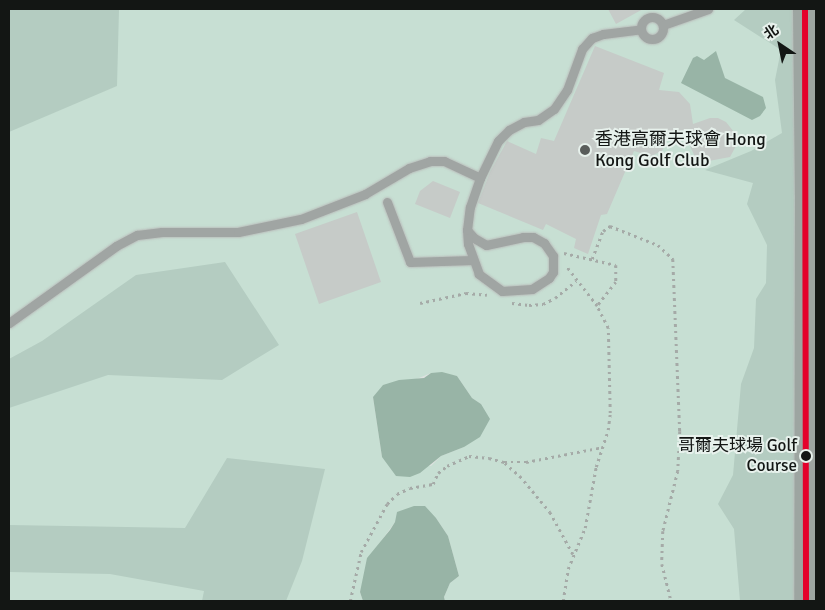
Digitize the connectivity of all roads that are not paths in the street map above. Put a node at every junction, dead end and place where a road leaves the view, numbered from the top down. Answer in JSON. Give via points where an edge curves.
{"nodes":[{"id":1,"x":708,"y":9,"type":"edge"},
{"id":2,"x":805,"y":9,"type":"edge"},
{"id":3,"x":663,"y":25,"type":"junction"},
{"id":4,"x":640,"y":29,"type":"junction"},
{"id":5,"x":480,"y":178,"type":"junction"},
{"id":6,"x":386,"y":202,"type":"dead end"},
{"id":7,"x":467,"y":230,"type":"junction"},
{"id":8,"x":473,"y":260,"type":"junction"},
{"id":9,"x":9,"y":323,"type":"edge"},
{"id":10,"x":806,"y":601,"type":"edge"}],
"edges":[{"from":1,"to":3,"type":"lane"},
{"from":2,"to":10,"type":"main road"},
{"from":3,"to":4,"type":"lane","via":[[652,17],[643,22]]},
{"from":3,"to":4,"type":"lane","via":[[661,36],[654,40],[644,36]]},
{"from":4,"to":5,"type":"lane","via":[[592,38],[582,49],[566,90],[554,109],[538,120],[524,122],[498,140]]},
{"from":5,"to":7,"type":"lane","via":[[470,207]]},
{"from":5,"to":9,"type":"lane","via":[[444,161],[430,161],[408,168],[365,194],[301,219],[238,232],[137,235],[116,246]]},
{"from":6,"to":8,"type":"lane","via":[[410,262]]},
{"from":7,"to":8,"type":"lane"},
{"from":7,"to":8,"type":"lane","via":[[486,244],[533,237],[549,250],[554,264],[549,278],[542,285],[502,291],[479,274]]}]}
